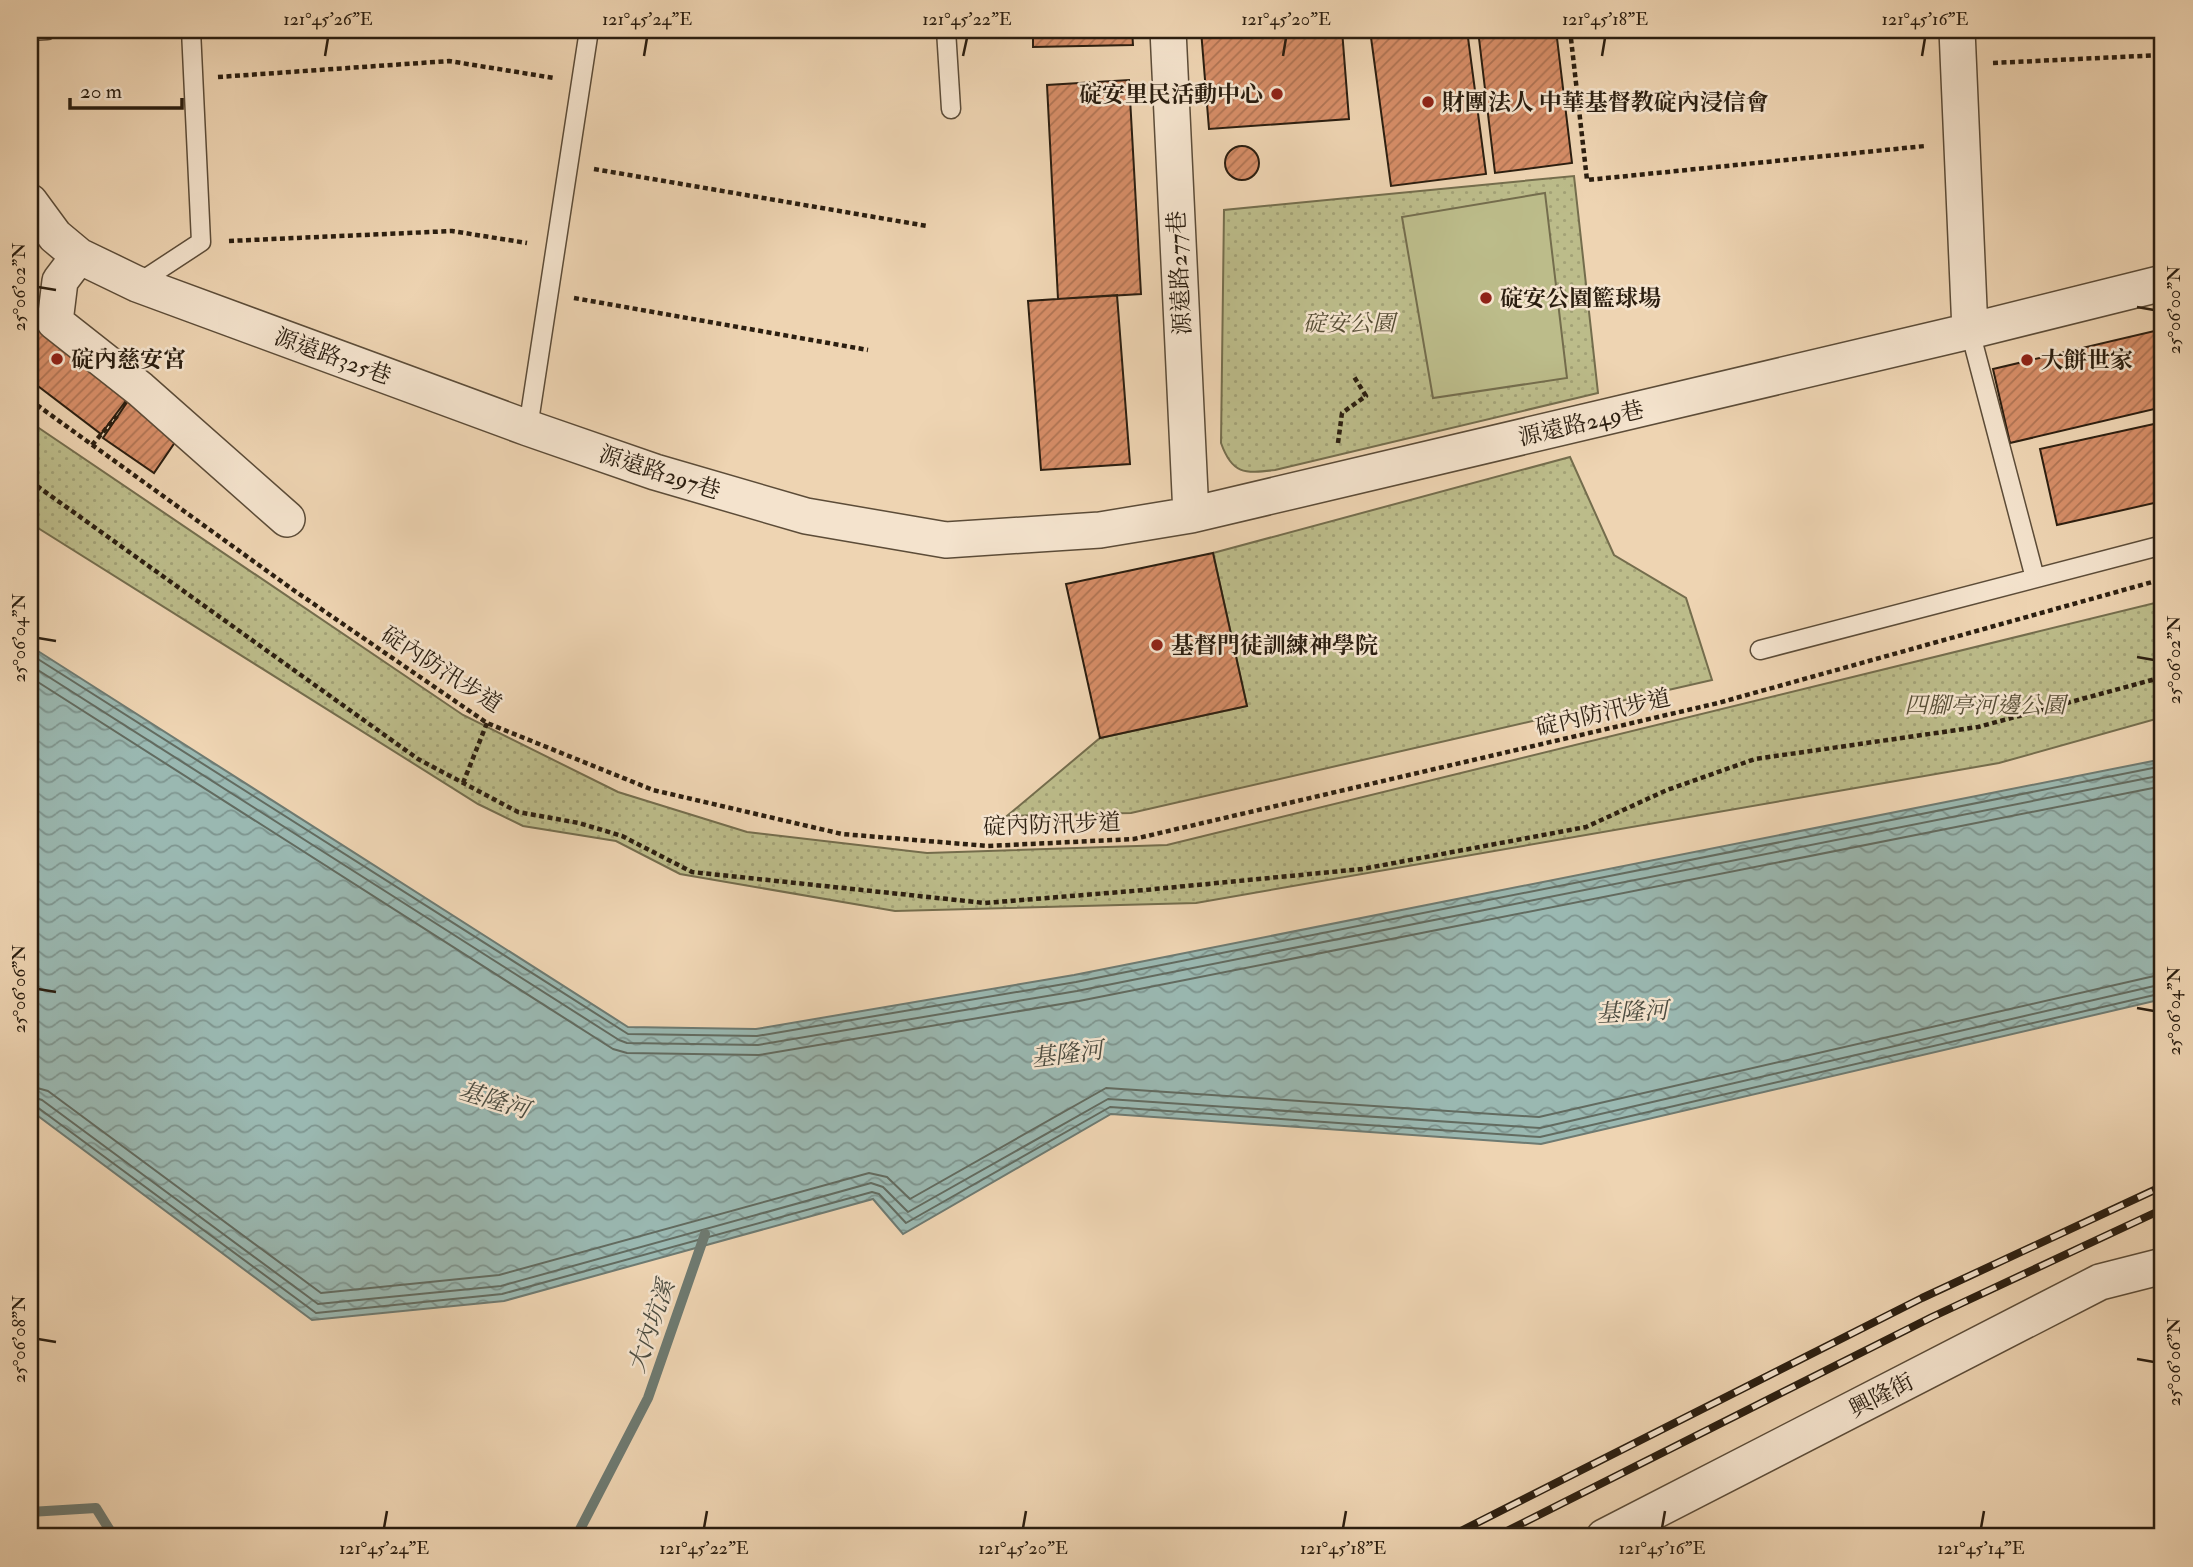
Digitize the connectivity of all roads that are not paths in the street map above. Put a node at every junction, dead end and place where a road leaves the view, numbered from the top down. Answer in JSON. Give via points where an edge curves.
{"nodes":[{"id":1,"x":47,"y":30,"type":"edge"},
{"id":2,"x":191,"y":30,"type":"edge"},
{"id":3,"x":589,"y":30,"type":"edge"},
{"id":4,"x":946,"y":30,"type":"edge"},
{"id":5,"x":1168,"y":30,"type":"edge"},
{"id":6,"x":1957,"y":30,"type":"edge"},
{"id":7,"x":30,"y":31,"type":"edge"},
{"id":8,"x":951,"y":109,"type":"dead end"},
{"id":9,"x":30,"y":202,"type":"edge"},
{"id":10,"x":79,"y":256,"type":"junction"},
{"id":11,"x":2163,"y":283,"type":"edge"},
{"id":12,"x":138,"y":284,"type":"junction"},
{"id":13,"x":1970,"y":331,"type":"junction"},
{"id":14,"x":528,"y":428,"type":"junction"},
{"id":15,"x":1191,"y":515,"type":"junction"},
{"id":16,"x":287,"y":519,"type":"dead end"},
{"id":17,"x":2163,"y":545,"type":"edge"},
{"id":18,"x":2035,"y":578,"type":"junction"},
{"id":19,"x":1760,"y":650,"type":"dead end"},
{"id":20,"x":2163,"y":1266,"type":"edge"},
{"id":21,"x":1604,"y":1537,"type":"edge"}],
"edges":[{"from":1,"to":7,"type":"lane"},
{"from":2,"to":12,"type":"lane","via":[[201,242]]},
{"from":3,"to":14,"type":"lane"},
{"from":4,"to":8,"type":"lane"},
{"from":5,"to":15,"type":"street","name":"源遠路277巷"},
{"from":6,"to":13,"type":"street"},
{"from":9,"to":10,"type":"street","name":"源遠路325巷","via":[[55,236]]},
{"from":10,"to":12,"type":"street","name":"源遠路325巷"},
{"from":10,"to":16,"type":"street","via":[[60,281],[55,322],[140,389]]},
{"from":11,"to":13,"type":"street","name":"源遠路249巷"},
{"from":12,"to":14,"type":"street","name":"源遠路325巷"},
{"from":13,"to":15,"type":"street","name":"源遠路249巷"},
{"from":13,"to":18,"type":"lane"},
{"from":14,"to":15,"type":"street","name":"源遠路297巷","via":[[655,472],[806,516],[947,540],[1100,530]]},
{"from":17,"to":18,"type":"lane"},
{"from":18,"to":19,"type":"lane"},
{"from":20,"to":21,"type":"street","name":"興隆街","via":[[2100,1282]]}]}
